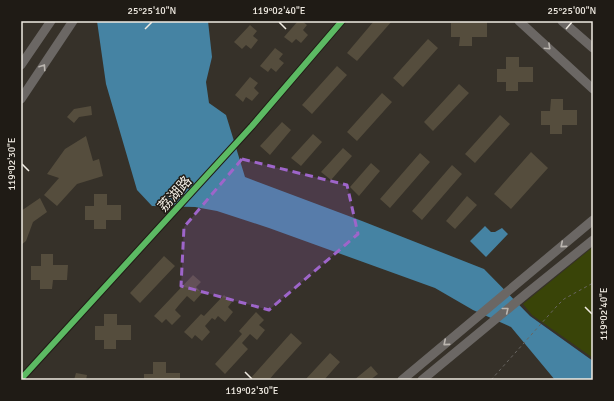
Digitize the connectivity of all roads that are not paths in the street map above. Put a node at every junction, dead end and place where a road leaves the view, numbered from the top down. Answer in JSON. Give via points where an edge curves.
{"nodes":[{"id":1,"x":51,"y":21,"type":"edge"},
{"id":2,"x":73,"y":21,"type":"edge"},
{"id":3,"x":342,"y":21,"type":"edge"},
{"id":4,"x":519,"y":21,"type":"edge"},
{"id":5,"x":562,"y":21,"type":"edge"},
{"id":6,"x":593,"y":48,"type":"edge"},
{"id":7,"x":21,"y":65,"type":"edge"},
{"id":8,"x":593,"y":89,"type":"edge"},
{"id":9,"x":21,"y":99,"type":"edge"},
{"id":10,"x":593,"y":220,"type":"edge"},
{"id":11,"x":593,"y":240,"type":"edge"},
{"id":12,"x":21,"y":379,"type":"edge"},
{"id":13,"x":402,"y":380,"type":"edge"},
{"id":14,"x":422,"y":380,"type":"edge"}],
"edges":[{"from":1,"to":7,"type":"main road"},
{"from":9,"to":2,"type":"main road","one_way":true},
{"from":3,"to":12,"type":"street","name":"荔湖路","via":[[252,126]]},
{"from":4,"to":8,"type":"main road","one_way":true},
{"from":5,"to":6,"type":"main road"},
{"from":10,"to":13,"type":"main road","one_way":true},
{"from":14,"to":11,"type":"main road","one_way":true}]}
